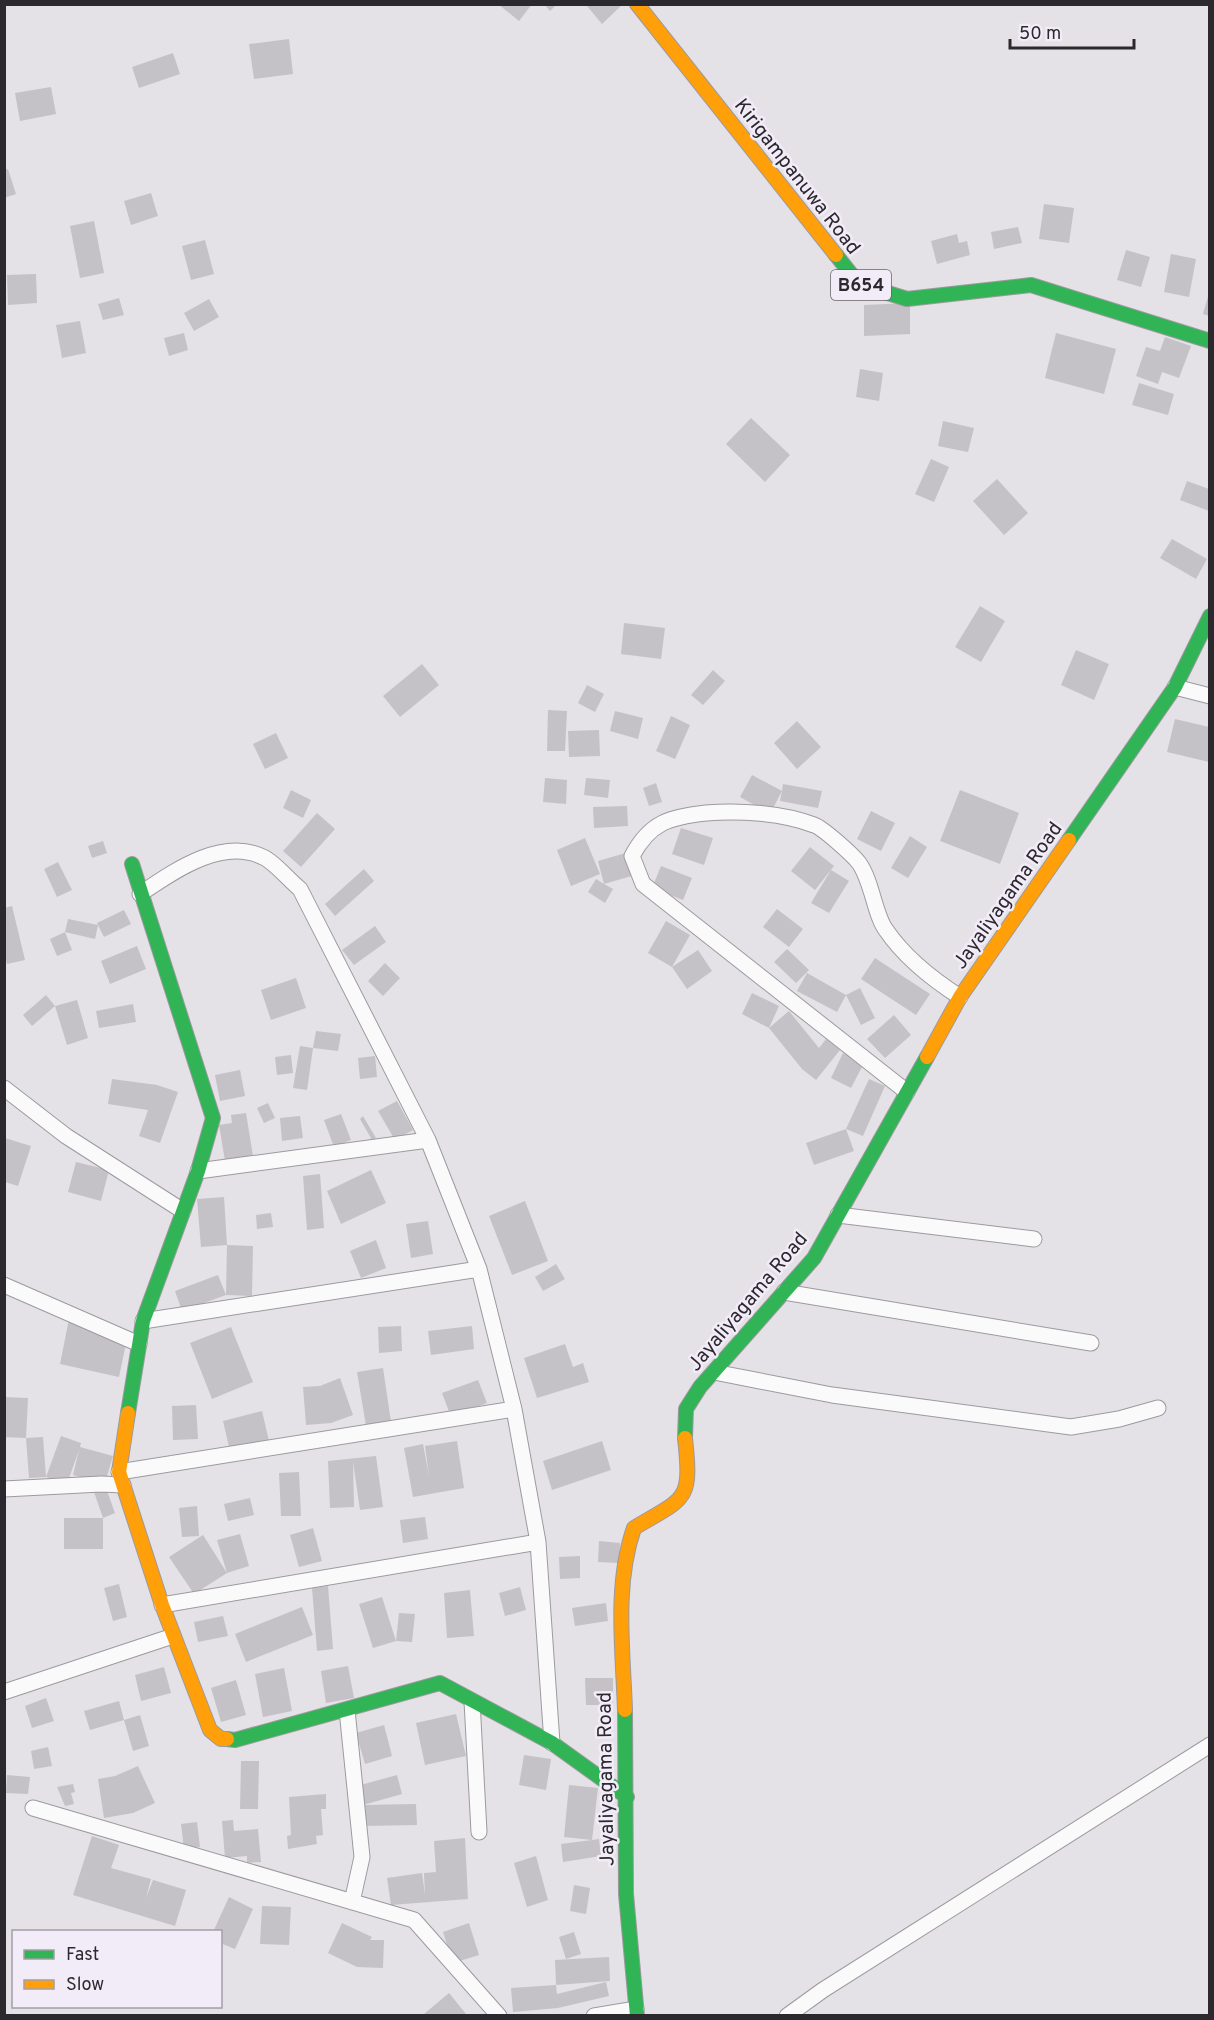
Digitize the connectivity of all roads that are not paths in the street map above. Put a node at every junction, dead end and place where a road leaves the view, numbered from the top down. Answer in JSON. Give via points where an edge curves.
{"nodes":[{"id":1,"x":637,"y":4,"type":"edge"},
{"id":2,"x":1209,"y":341,"type":"edge"},
{"id":3,"x":1209,"y":616,"type":"edge"},
{"id":4,"x":1175,"y":687,"type":"junction"},
{"id":5,"x":1209,"y":696,"type":"edge"},
{"id":6,"x":132,"y":864,"type":"dead end"},
{"id":7,"x":140,"y":894,"type":"junction"},
{"id":8,"x":960,"y":997,"type":"junction"},
{"id":9,"x":4,"y":1088,"type":"edge"},
{"id":10,"x":907,"y":1092,"type":"junction"},
{"id":11,"x":428,"y":1140,"type":"junction"},
{"id":12,"x":198,"y":1171,"type":"junction"},
{"id":13,"x":183,"y":1211,"type":"junction"},
{"id":14,"x":838,"y":1215,"type":"junction"},
{"id":15,"x":1034,"y":1239,"type":"dead end"},
{"id":16,"x":479,"y":1269,"type":"junction"},
{"id":17,"x":4,"y":1284,"type":"edge"},
{"id":18,"x":784,"y":1292,"type":"junction"},
{"id":19,"x":143,"y":1321,"type":"junction"},
{"id":20,"x":1091,"y":1343,"type":"dead end"},
{"id":21,"x":139,"y":1344,"type":"junction"},
{"id":22,"x":714,"y":1372,"type":"junction"},
{"id":23,"x":1158,"y":1408,"type":"dead end"},
{"id":24,"x":514,"y":1409,"type":"junction"},
{"id":25,"x":121,"y":1478,"type":"junction"},
{"id":26,"x":4,"y":1489,"type":"edge"},
{"id":27,"x":538,"y":1542,"type":"junction"},
{"id":28,"x":162,"y":1605,"type":"junction"},
{"id":29,"x":173,"y":1635,"type":"junction"},
{"id":30,"x":4,"y":1692,"type":"edge"},
{"id":31,"x":472,"y":1701,"type":"junction"},
{"id":32,"x":347,"y":1710,"type":"junction"},
{"id":33,"x":552,"y":1743,"type":"junction"},
{"id":34,"x":1209,"y":1745,"type":"edge"},
{"id":35,"x":627,"y":1797,"type":"junction"},
{"id":36,"x":33,"y":1808,"type":"dead end"},
{"id":37,"x":479,"y":1832,"type":"dead end"},
{"id":38,"x":352,"y":1902,"type":"junction"},
{"id":39,"x":637,"y":2012,"type":"edge"},
{"id":40,"x":499,"y":2016,"type":"edge"},
{"id":41,"x":594,"y":2016,"type":"edge"},
{"id":42,"x":788,"y":2016,"type":"edge"}],
"edges":[{"from":1,"to":2,"type":"street","name":"Kirigampanuwa Road","number":"B654","via":[[859,284],[907,299],[1031,285]]},
{"from":3,"to":4,"type":"street","name":"Jayaliyagama Road"},
{"from":4,"to":5,"type":"street"},
{"from":4,"to":8,"type":"street","name":"Jayaliyagama Road"},
{"from":6,"to":7,"type":"street"},
{"from":7,"to":11,"type":"street","via":[[178,869],[221,852],[251,853],[266,859],[300,889]]},
{"from":7,"to":12,"type":"street","via":[[213,1118]]},
{"from":8,"to":10,"type":"street","name":"Jayaliyagama Road"},
{"from":8,"to":10,"type":"street","via":[[928,976],[885,929],[859,863],[816,825],[733,811],[699,814],[661,823],[643,836],[632,855],[643,884]]},
{"from":9,"to":13,"type":"street","via":[[66,1136]]},
{"from":10,"to":14,"type":"street","name":"Jayaliyagama Road"},
{"from":11,"to":12,"type":"street"},
{"from":11,"to":16,"type":"street"},
{"from":12,"to":13,"type":"street"},
{"from":13,"to":19,"type":"street"},
{"from":14,"to":15,"type":"street"},
{"from":14,"to":18,"type":"street","name":"Jayaliyagama Road","via":[[814,1258]]},
{"from":16,"to":19,"type":"street"},
{"from":16,"to":24,"type":"street"},
{"from":17,"to":21,"type":"street"},
{"from":18,"to":20,"type":"street"},
{"from":18,"to":22,"type":"street","name":"Jayaliyagama Road"},
{"from":19,"to":21,"type":"street"},
{"from":21,"to":25,"type":"street"},
{"from":22,"to":23,"type":"street","via":[[832,1395],[1071,1427]]},
{"from":22,"to":35,"type":"street","name":"Jayaliyagama Road","via":[[686,1409],[688,1476],[684,1494],[675,1504],[634,1528],[629,1542],[622,1593]]},
{"from":24,"to":25,"type":"street"},
{"from":24,"to":27,"type":"street"},
{"from":25,"to":26,"type":"street","via":[[101,1484]]},
{"from":25,"to":28,"type":"street"},
{"from":27,"to":28,"type":"street"},
{"from":27,"to":33,"type":"street"},
{"from":28,"to":29,"type":"street"},
{"from":29,"to":30,"type":"street"},
{"from":29,"to":32,"type":"street","via":[[210,1730],[221,1739],[235,1740]]},
{"from":31,"to":32,"type":"street","via":[[440,1683]]},
{"from":31,"to":33,"type":"street"},
{"from":31,"to":37,"type":"street"},
{"from":32,"to":38,"type":"street","via":[[362,1857]]},
{"from":33,"to":35,"type":"street"},
{"from":34,"to":42,"type":"street"},
{"from":35,"to":39,"type":"street","name":"Jayaliyagama Road","via":[[626,1894]]},
{"from":36,"to":38,"type":"street"},
{"from":38,"to":40,"type":"street","via":[[414,1920]]},
{"from":39,"to":41,"type":"street"}]}
